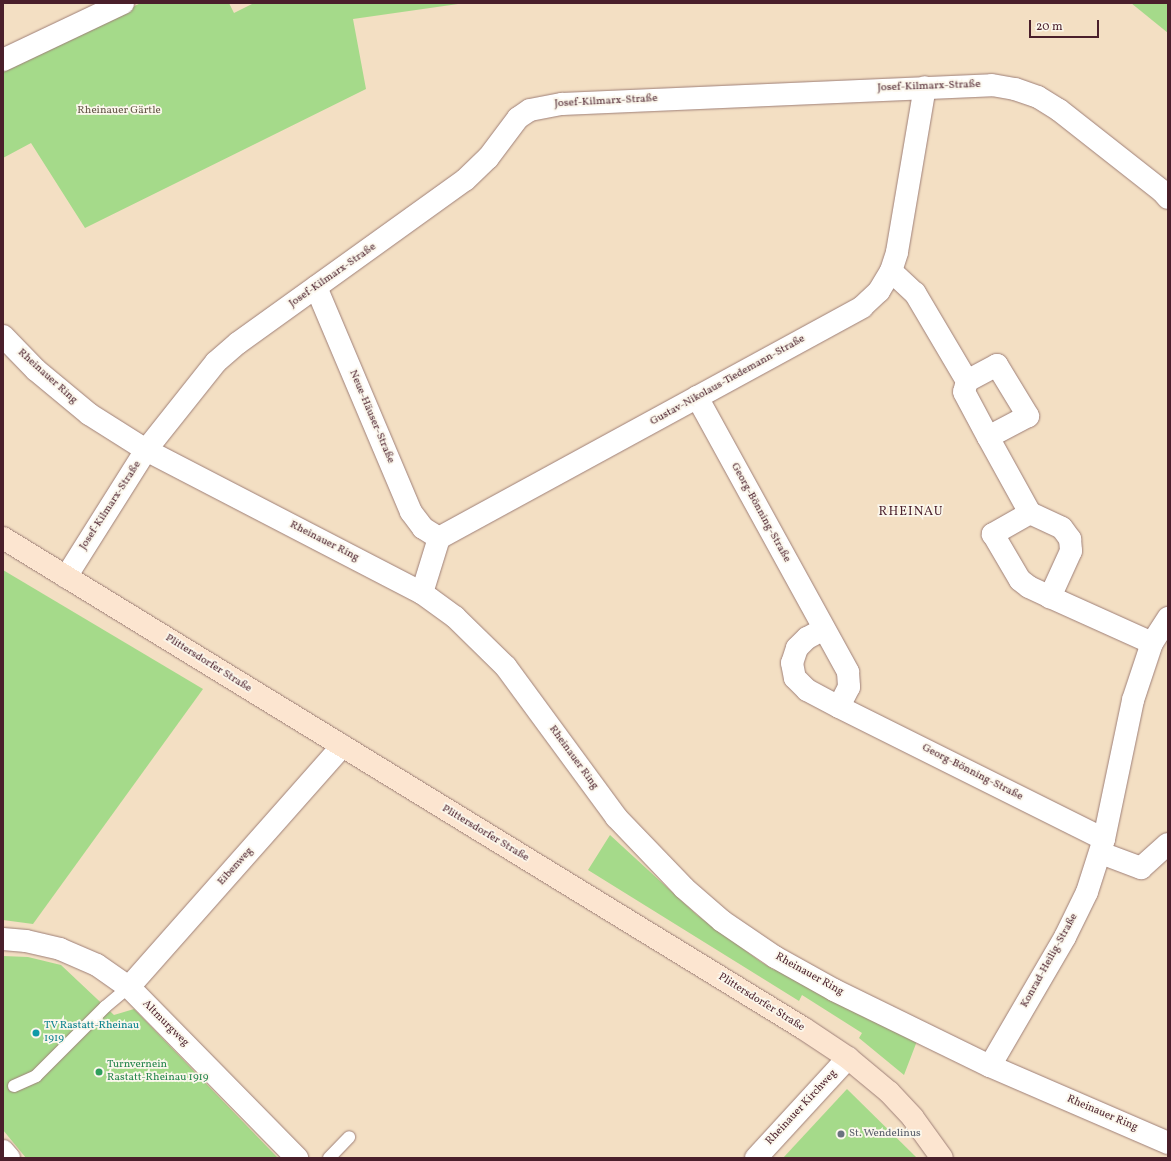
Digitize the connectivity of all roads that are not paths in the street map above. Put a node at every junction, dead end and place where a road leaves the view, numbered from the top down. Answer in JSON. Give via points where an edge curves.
{"nodes":[{"id":1,"x":123,"y":3,"type":"edge"},
{"id":2,"x":3,"y":60,"type":"edge"},
{"id":3,"x":925,"y":87,"type":"junction"},
{"id":4,"x":1168,"y":198,"type":"edge"},
{"id":5,"x":891,"y":271,"type":"junction"},
{"id":6,"x":316,"y":287,"type":"junction"},
{"id":7,"x":3,"y":336,"type":"edge"},
{"id":8,"x":967,"y":381,"type":"junction"},
{"id":9,"x":697,"y":397,"type":"junction"},
{"id":10,"x":988,"y":437,"type":"junction"},
{"id":11,"x":146,"y":450,"type":"junction"},
{"id":12,"x":1030,"y":513,"type":"junction"},
{"id":13,"x":3,"y":538,"type":"edge"},
{"id":14,"x":438,"y":538,"type":"junction"},
{"id":15,"x":66,"y":577,"type":"junction"},
{"id":16,"x":422,"y":593,"type":"junction"},
{"id":17,"x":1050,"y":597,"type":"junction"},
{"id":18,"x":1168,"y":618,"type":"edge"},
{"id":19,"x":824,"y":628,"type":"junction"},
{"id":20,"x":1159,"y":641,"type":"edge"},
{"id":21,"x":839,"y":707,"type":"junction"},
{"id":22,"x":342,"y":746,"type":"junction"},
{"id":23,"x":1168,"y":844,"type":"edge"},
{"id":24,"x":1103,"y":846,"type":"junction"},
{"id":25,"x":3,"y":939,"type":"edge"},
{"id":26,"x":129,"y":987,"type":"junction"},
{"id":27,"x":848,"y":1058,"type":"junction"},
{"id":28,"x":990,"y":1066,"type":"junction"},
{"id":29,"x":14,"y":1086,"type":"dead end"},
{"id":30,"x":349,"y":1137,"type":"dead end"},
{"id":31,"x":1168,"y":1143,"type":"edge"},
{"id":32,"x":3,"y":1151,"type":"edge"},
{"id":33,"x":9,"y":1158,"type":"edge"},
{"id":34,"x":297,"y":1158,"type":"edge"},
{"id":35,"x":329,"y":1158,"type":"edge"},
{"id":36,"x":756,"y":1158,"type":"edge"},
{"id":37,"x":942,"y":1158,"type":"edge"}],
"edges":[{"from":1,"to":2,"type":"street"},
{"from":3,"to":4,"type":"street","name":"Josef-Kilmarx-Straße","via":[[992,85],[1038,97],[1065,115]]},
{"from":3,"to":5,"type":"street","name":"Gustav-Nikolaus-Tiedemann-Straße","via":[[897,252]]},
{"from":3,"to":6,"type":"street","name":"Josef-Kilmarx-Straße","via":[[562,104],[530,110],[518,118],[488,158],[465,180]]},
{"from":5,"to":8,"type":"street","via":[[915,293]]},
{"from":5,"to":9,"type":"street","name":"Gustav-Nikolaus-Tiedemann-Straße","via":[[879,291],[862,307]]},
{"from":6,"to":11,"type":"street","name":"Josef-Kilmarx-Straße","via":[[216,362]]},
{"from":6,"to":14,"type":"street","name":"Neue-Häuser-Straße","via":[[411,512],[423,528]]},
{"from":7,"to":11,"type":"street","name":"Rheinauer Ring","via":[[36,370],[89,414]]},
{"from":8,"to":10,"type":"street","via":[[964,392]]},
{"from":8,"to":10,"type":"street","via":[[997,365],[1028,416]]},
{"from":9,"to":14,"type":"street","name":"Gustav-Nikolaus-Tiedemann-Straße"},
{"from":9,"to":19,"type":"street","name":"Georg-Bönning-Straße"},
{"from":10,"to":12,"type":"street"},
{"from":11,"to":15,"type":"street","name":"Josef-Kilmarx-Straße"},
{"from":11,"to":16,"type":"street","name":"Rheinauer Ring"},
{"from":12,"to":17,"type":"street","via":[[1062,528],[1070,539],[1071,551]]},
{"from":12,"to":17,"type":"street","via":[[993,534],[1020,580]]},
{"from":13,"to":15,"type":"street","name":"Plittersdorfer Straße"},
{"from":14,"to":16,"type":"street"},
{"from":15,"to":22,"type":"street","name":"Plittersdorfer Straße"},
{"from":16,"to":28,"type":"street","name":"Rheinauer Ring","via":[[455,617],[506,666],[616,817],[684,888],[722,921],[775,957],[834,990]]},
{"from":17,"to":20,"type":"street"},
{"from":18,"to":20,"type":"street","name":"Konrad-Heilig-Straße"},
{"from":19,"to":21,"type":"street","name":"Georg-Bönning-Straße","via":[[848,672],[849,687]]},
{"from":19,"to":21,"type":"street","name":"Georg-Bönning-Straße","via":[[807,638],[797,648],[792,663],[796,678],[807,690]]},
{"from":20,"to":24,"type":"street","name":"Konrad-Heilig-Straße","via":[[1133,700]]},
{"from":21,"to":24,"type":"street","name":"Georg-Bönning-Straße"},
{"from":22,"to":26,"type":"street","name":"Eibenweg"},
{"from":22,"to":27,"type":"street","name":"Plittersdorfer Straße"},
{"from":23,"to":24,"type":"street","via":[[1141,868]]},
{"from":24,"to":28,"type":"street","name":"Konrad-Heilig-Straße","via":[[1087,892],[1065,937]]},
{"from":25,"to":26,"type":"street","name":"Altmurgweg","via":[[26,941],[60,949],[97,965]]},
{"from":26,"to":29,"type":"lane","via":[[36,1076]]},
{"from":26,"to":34,"type":"street","name":"Altmurgweg"},
{"from":27,"to":36,"type":"street","name":"Rheinauer Kirchweg"},
{"from":27,"to":37,"type":"street","name":"Plittersdorfer Straße","via":[[889,1092],[913,1118]]},
{"from":28,"to":31,"type":"street","name":"Rheinauer Ring"},
{"from":30,"to":35,"type":"lane"},
{"from":32,"to":33,"type":"street"}]}
